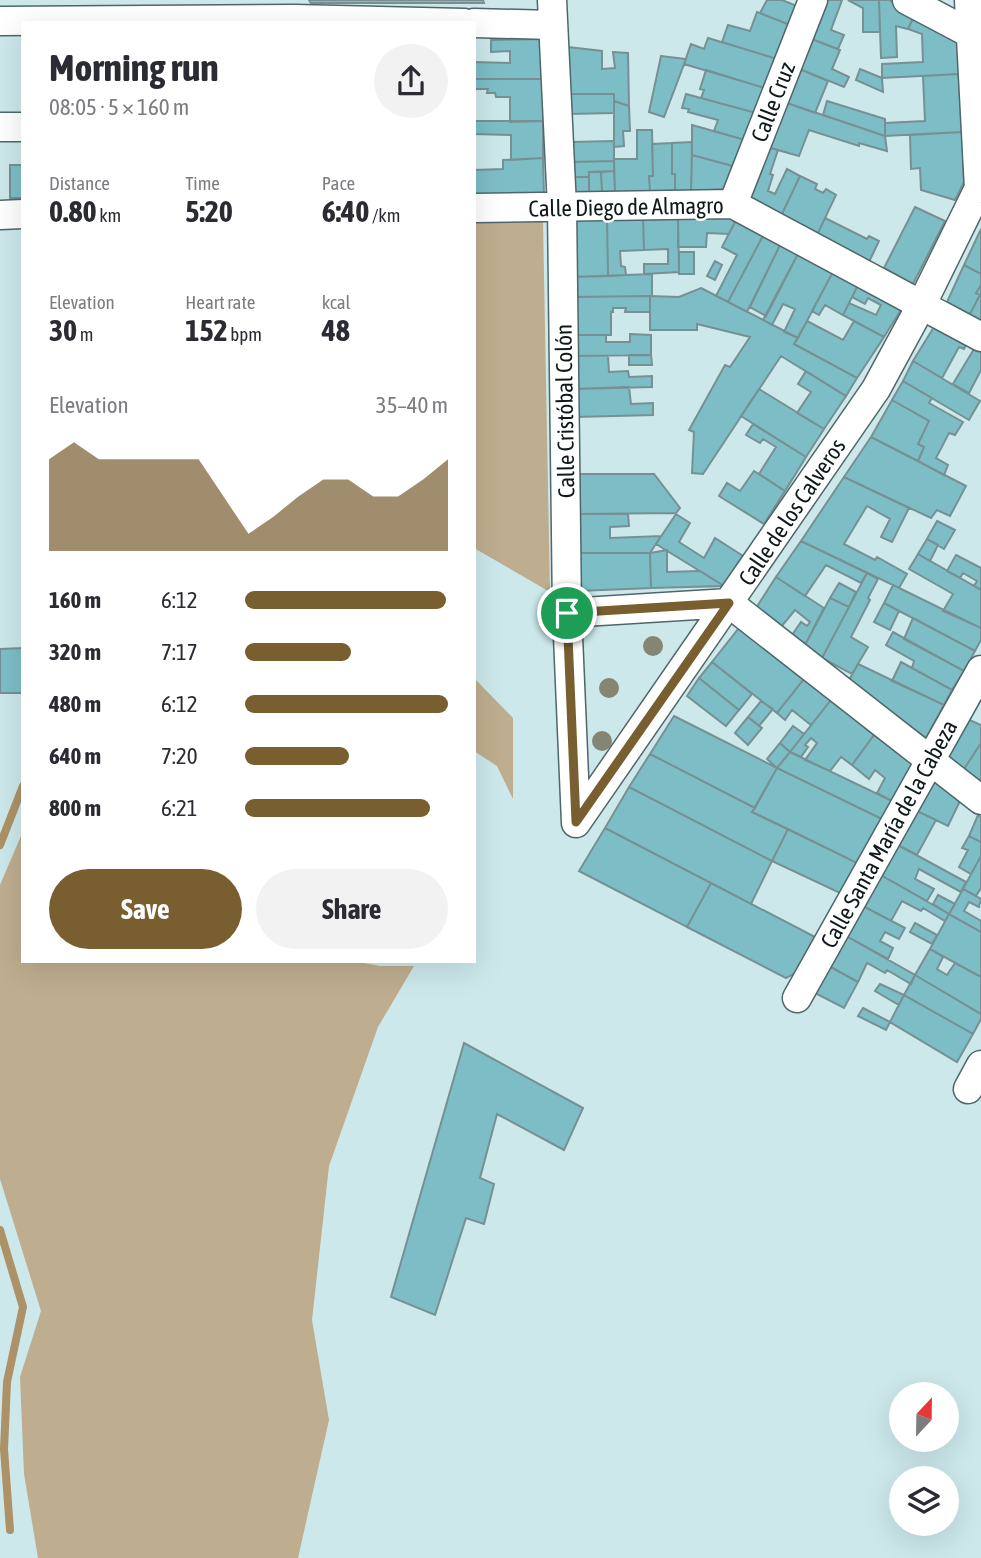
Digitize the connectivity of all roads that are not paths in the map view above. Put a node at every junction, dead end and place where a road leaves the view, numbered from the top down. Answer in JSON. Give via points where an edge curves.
{"nodes":[{"id":1,"x":813,"y":0,"type":"edge"},
{"id":2,"x":907,"y":0,"type":"edge"},
{"id":3,"x":969,"y":0,"type":"edge"},
{"id":4,"x":552,"y":12,"type":"edge"},
{"id":5,"x":295,"y":14,"type":"edge"},
{"id":6,"x":0,"y":21,"type":"edge"},
{"id":7,"x":426,"y":21,"type":"edge"},
{"id":8,"x":476,"y":23,"type":"edge"},
{"id":9,"x":976,"y":36,"type":"edge"},
{"id":10,"x":0,"y":127,"type":"edge"},
{"id":11,"x":21,"y":127,"type":"edge"},
{"id":12,"x":980,"y":187,"type":"edge"},
{"id":13,"x":733,"y":204,"type":"junction"},
{"id":14,"x":562,"y":207,"type":"junction"},
{"id":15,"x":476,"y":208,"type":"edge"},
{"id":16,"x":21,"y":214,"type":"edge"},
{"id":17,"x":0,"y":215,"type":"edge"},
{"id":18,"x":922,"y":304,"type":"junction"},
{"id":19,"x":981,"y":337,"type":"edge"},
{"id":20,"x":729,"y":603,"type":"junction"},
{"id":21,"x":567,"y":613,"type":"junction"},
{"id":22,"x":981,"y":670,"type":"edge"},
{"id":23,"x":930,"y":761,"type":"junction"},
{"id":24,"x":981,"y":800,"type":"edge"},
{"id":25,"x":576,"y":822,"type":"joint"},
{"id":26,"x":797,"y":998,"type":"dead end"}],
"edges":[{"from":1,"to":13,"type":"street","name":"Calle Cruz"},
{"from":2,"to":9,"type":"street"},
{"from":3,"to":9,"type":"street"},
{"from":4,"to":8,"type":"street"},
{"from":4,"to":14,"type":"street","name":"Calle Cristóbal Colón"},
{"from":5,"to":6,"type":"street"},
{"from":5,"to":7,"type":"street"},
{"from":9,"to":12,"type":"street"},
{"from":10,"to":11,"type":"street"},
{"from":12,"to":18,"type":"street","name":"Calle de los Calveros"},
{"from":13,"to":14,"type":"street","name":"Calle Diego de Almagro"},
{"from":13,"to":18,"type":"street","name":"Calle Diego de Almagro"},
{"from":14,"to":15,"type":"street","name":"Calle Diego de Almagro"},
{"from":14,"to":21,"type":"street","name":"Calle Cristóbal Colón"},
{"from":16,"to":17,"type":"street"},
{"from":18,"to":19,"type":"street","name":"Calle Diego de Almagro"},
{"from":18,"to":20,"type":"street","name":"Calle de los Calveros","via":[[876,389]]},
{"from":20,"to":21,"type":"street"},
{"from":20,"to":23,"type":"street"},
{"from":20,"to":25,"type":"street","name":"Calle de los Calveros"},
{"from":21,"to":25,"type":"street","name":"Calle Cristóbal Colón"},
{"from":22,"to":23,"type":"street","name":"Calle Santa María de la Cabeza"},
{"from":23,"to":24,"type":"street"},
{"from":23,"to":26,"type":"street","name":"Calle Santa María de la Cabeza"}]}
